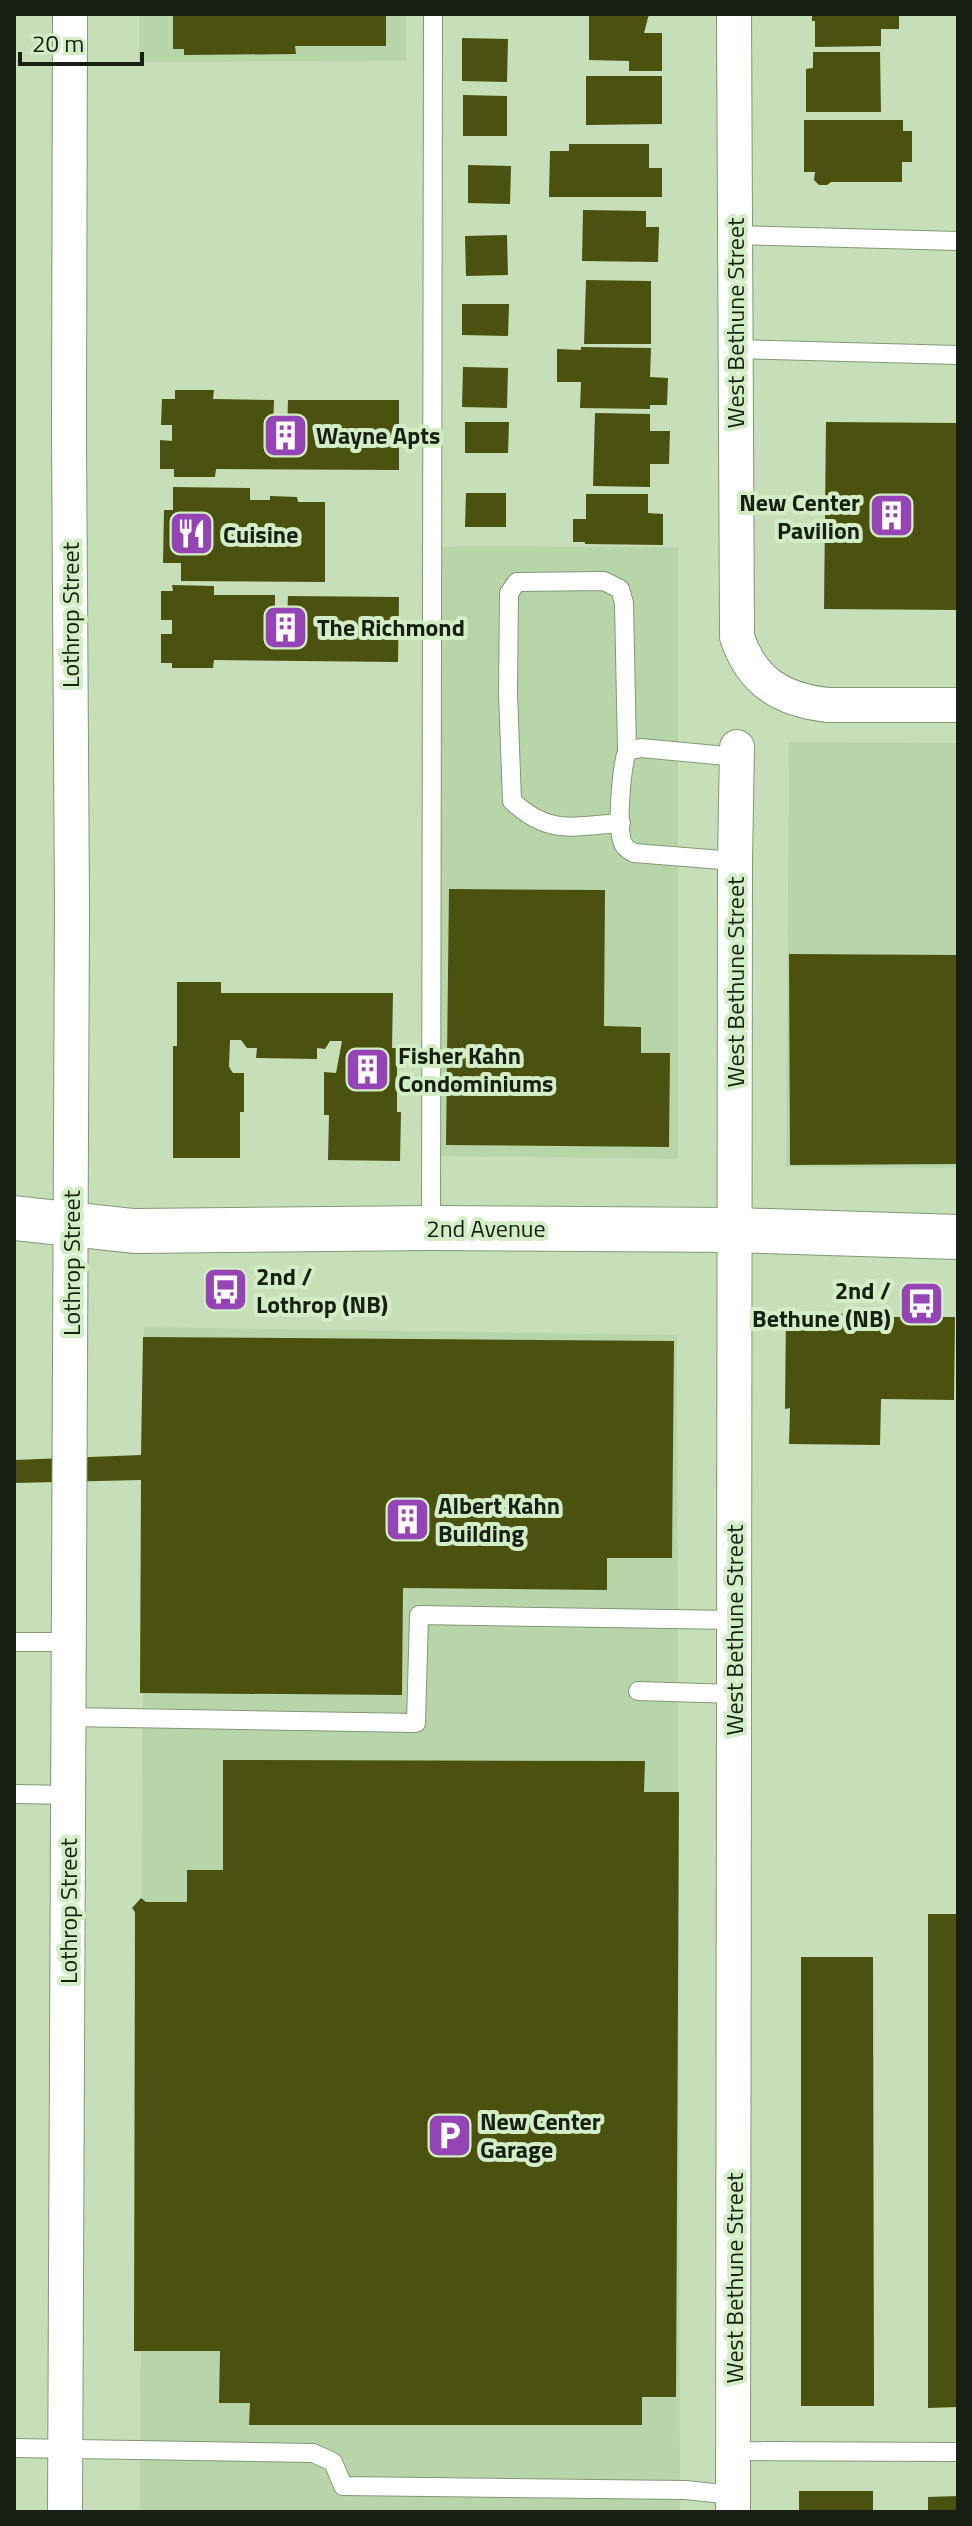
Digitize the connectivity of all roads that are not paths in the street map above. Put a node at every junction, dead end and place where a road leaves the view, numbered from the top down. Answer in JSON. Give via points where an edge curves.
{"nodes":[{"id":1,"x":70,"y":14,"type":"edge"},
{"id":2,"x":433,"y":14,"type":"edge"},
{"id":3,"x":734,"y":14,"type":"edge"},
{"id":4,"x":734,"y":235,"type":"junction"},
{"id":5,"x":958,"y":241,"type":"edge"},
{"id":6,"x":735,"y":349,"type":"junction"},
{"id":7,"x":958,"y":355,"type":"edge"},
{"id":8,"x":958,"y":705,"type":"edge"},
{"id":9,"x":627,"y":751,"type":"junction"},
{"id":10,"x":737,"y":752,"type":"joint"},
{"id":11,"x":621,"y":823,"type":"junction"},
{"id":12,"x":735,"y":861,"type":"junction"},
{"id":13,"x":14,"y":1218,"type":"edge"},
{"id":14,"x":71,"y":1224,"type":"junction"},
{"id":15,"x":431,"y":1228,"type":"junction"},
{"id":16,"x":734,"y":1230,"type":"junction"},
{"id":17,"x":958,"y":1237,"type":"edge"},
{"id":18,"x":734,"y":1620,"type":"junction"},
{"id":19,"x":14,"y":1642,"type":"edge"},
{"id":20,"x":69,"y":1642,"type":"junction"},
{"id":21,"x":638,"y":1691,"type":"dead end"},
{"id":22,"x":734,"y":1694,"type":"junction"},
{"id":23,"x":68,"y":1717,"type":"junction"},
{"id":24,"x":14,"y":1794,"type":"edge"},
{"id":25,"x":69,"y":1795,"type":"junction"},
{"id":26,"x":14,"y":2448,"type":"edge"},
{"id":27,"x":65,"y":2448,"type":"junction"},
{"id":28,"x":734,"y":2451,"type":"junction"},
{"id":29,"x":958,"y":2452,"type":"edge"},
{"id":30,"x":734,"y":2503,"type":"edge"},
{"id":31,"x":65,"y":2512,"type":"edge"}],
"edges":[{"from":1,"to":14,"type":"street","name":"Lothrop Street"},
{"from":2,"to":15,"type":"lane"},
{"from":3,"to":4,"type":"street","name":"West Bethune Street"},
{"from":4,"to":5,"type":"lane"},
{"from":4,"to":6,"type":"street","name":"West Bethune Street"},
{"from":6,"to":7,"type":"lane"},
{"from":6,"to":8,"type":"street","name":"West Bethune Street","via":[[735,623],[743,657],[756,674],[807,703]]},
{"from":9,"to":10,"type":"lane"},
{"from":9,"to":11,"type":"lane"},
{"from":9,"to":11,"type":"lane","via":[[620,589],[604,581],[517,582],[509,593],[512,801],[529,817],[558,828]]},
{"from":10,"to":12,"type":"street","name":"West Bethune Street"},
{"from":11,"to":12,"type":"lane","via":[[620,837],[634,853]]},
{"from":12,"to":16,"type":"street","name":"West Bethune Street"},
{"from":13,"to":14,"type":"street","name":"2nd Avenue"},
{"from":14,"to":15,"type":"street","name":"2nd Avenue","via":[[134,1231]]},
{"from":14,"to":20,"type":"street","name":"Lothrop Street"},
{"from":15,"to":16,"type":"street","name":"2nd Avenue"},
{"from":16,"to":17,"type":"street","name":"2nd Avenue"},
{"from":16,"to":18,"type":"street","name":"West Bethune Street"},
{"from":18,"to":22,"type":"street","name":"West Bethune Street"},
{"from":18,"to":23,"type":"lane","via":[[419,1615],[416,1723]]},
{"from":19,"to":20,"type":"lane"},
{"from":20,"to":23,"type":"street","name":"Lothrop Street"},
{"from":21,"to":22,"type":"lane"},
{"from":22,"to":28,"type":"street","name":"West Bethune Street"},
{"from":23,"to":25,"type":"street","name":"Lothrop Street"},
{"from":24,"to":25,"type":"lane"},
{"from":25,"to":27,"type":"street","name":"Lothrop Street"},
{"from":26,"to":27,"type":"lane"},
{"from":27,"to":30,"type":"lane","via":[[313,2453],[333,2462],[343,2486],[685,2490]]},
{"from":27,"to":31,"type":"street","name":"Lothrop Street"},
{"from":28,"to":29,"type":"lane"},
{"from":28,"to":30,"type":"street","name":"West Bethune Street"}]}
